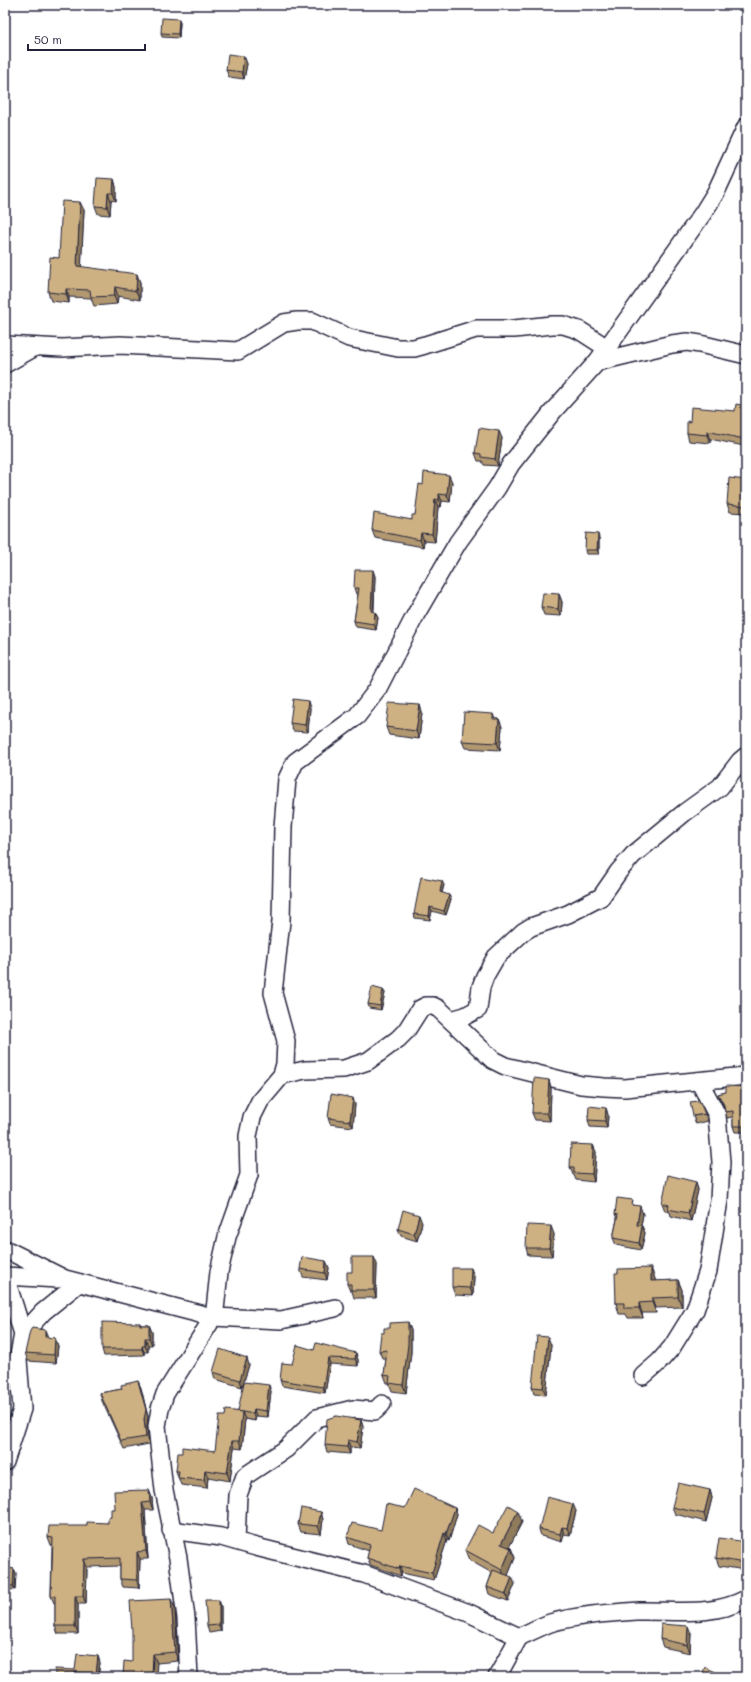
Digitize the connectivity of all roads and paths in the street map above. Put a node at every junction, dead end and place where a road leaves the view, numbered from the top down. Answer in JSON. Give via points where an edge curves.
{"nodes":[{"id":1,"x":746,"y":127,"type":"edge"},
{"id":2,"x":5,"y":345,"type":"edge"},
{"id":3,"x":35,"y":346,"type":"junction"},
{"id":4,"x":602,"y":355,"type":"junction"},
{"id":5,"x":746,"y":356,"type":"edge"},
{"id":6,"x":5,"y":364,"type":"edge"},
{"id":7,"x":746,"y":756,"type":"edge"},
{"id":8,"x":451,"y":1020,"type":"junction"},
{"id":9,"x":282,"y":1075,"type":"junction"},
{"id":10,"x":746,"y":1076,"type":"edge"},
{"id":11,"x":699,"y":1081,"type":"junction"},
{"id":12,"x":5,"y":1249,"type":"edge"},
{"id":13,"x":5,"y":1276,"type":"edge"},
{"id":14,"x":72,"y":1281,"type":"junction"},
{"id":15,"x":335,"y":1308,"type":"dead end"},
{"id":16,"x":212,"y":1317,"type":"junction"},
{"id":17,"x":23,"y":1334,"type":"junction"},
{"id":18,"x":643,"y":1376,"type":"dead end"},
{"id":19,"x":382,"y":1404,"type":"dead end"},
{"id":20,"x":5,"y":1462,"type":"edge"},
{"id":21,"x":171,"y":1530,"type":"junction"},
{"id":22,"x":236,"y":1541,"type":"junction"},
{"id":23,"x":746,"y":1599,"type":"edge"},
{"id":24,"x":520,"y":1636,"type":"junction"},
{"id":25,"x":189,"y":1677,"type":"edge"},
{"id":26,"x":497,"y":1677,"type":"edge"}],
"edges":[{"from":1,"to":4,"type":"street","via":[[716,192],[703,213]]},
{"from":2,"to":3,"type":"street"},
{"from":3,"to":4,"type":"street","via":[[62,348],[120,345],[238,351],[284,323],[312,321],[349,338],[398,348],[414,348],[476,329],[563,326],[579,330]]},
{"from":3,"to":6,"type":"street"},
{"from":4,"to":5,"type":"street","via":[[687,342]]},
{"from":4,"to":9,"type":"street","via":[[511,464],[458,542],[416,614],[377,690],[357,716],[294,762],[287,779],[281,921],[273,982],[274,1002],[287,1051]]},
{"from":7,"to":8,"type":"street","via":[[720,787],[633,855],[601,897],[568,914],[537,924],[523,932],[496,957],[489,968],[481,987],[478,1008],[465,1016]]},
{"from":8,"to":9,"type":"street","via":[[433,1006],[422,1007],[398,1039],[368,1061],[344,1069],[305,1070]]},
{"from":8,"to":11,"type":"street","via":[[493,1060],[505,1066],[581,1085],[625,1088]]},
{"from":9,"to":16,"type":"street","via":[[260,1102],[252,1117],[248,1136],[249,1175],[227,1237]]},
{"from":10,"to":11,"type":"street"},
{"from":11,"to":18,"type":"street","via":[[717,1115],[721,1162],[719,1200],[708,1271],[695,1310],[672,1347]]},
{"from":12,"to":14,"type":"street"},
{"from":13,"to":14,"type":"street"},
{"from":13,"to":17,"type":"street"},
{"from":14,"to":16,"type":"street"},
{"from":14,"to":17,"type":"street"},
{"from":15,"to":16,"type":"street","via":[[281,1320]]},
{"from":16,"to":21,"type":"street","via":[[165,1394],[160,1409],[157,1426]]},
{"from":17,"to":20,"type":"street","via":[[18,1360],[22,1409]]},
{"from":19,"to":22,"type":"street","via":[[375,1411],[353,1409],[318,1418],[286,1449],[245,1476],[238,1495]]},
{"from":21,"to":22,"type":"street"},
{"from":21,"to":25,"type":"street","via":[[178,1558],[186,1618]]},
{"from":22,"to":24,"type":"street","via":[[364,1574],[469,1613]]},
{"from":23,"to":24,"type":"street","via":[[713,1610],[638,1611],[566,1619]]},
{"from":24,"to":26,"type":"street"}]}
